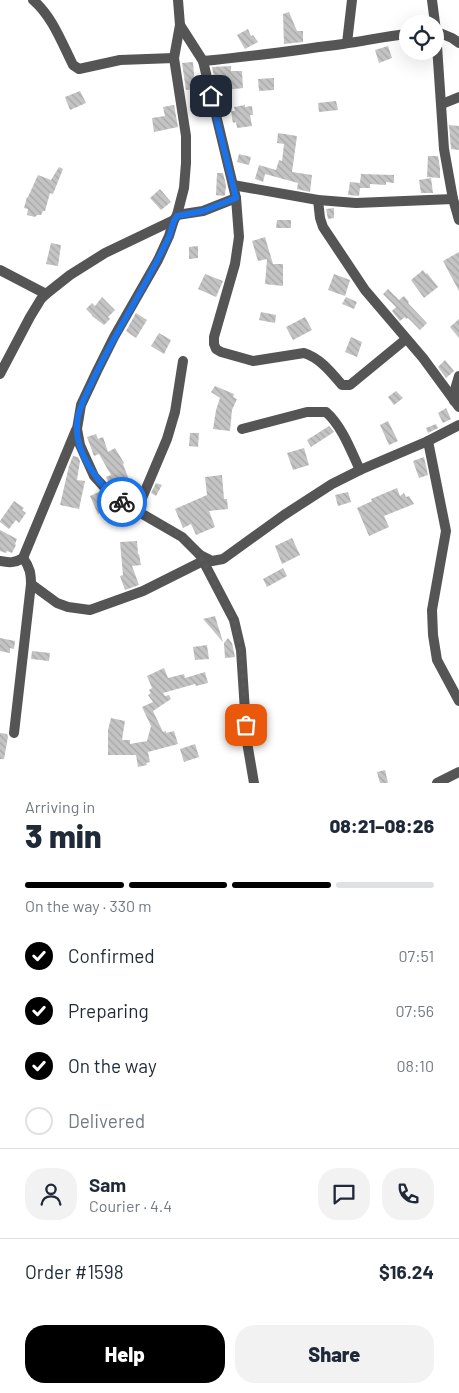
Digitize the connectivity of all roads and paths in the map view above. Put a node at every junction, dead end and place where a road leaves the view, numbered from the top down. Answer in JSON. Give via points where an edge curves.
{"nodes":[{"id":1,"x":33,"y":0,"type":"edge"},
{"id":2,"x":178,"y":0,"type":"edge"},
{"id":3,"x":352,"y":0,"type":"edge"},
{"id":4,"x":432,"y":0,"type":"edge"},
{"id":5,"x":434,"y":15,"type":"edge"},
{"id":6,"x":180,"y":25,"type":"junction"},
{"id":7,"x":444,"y":34,"type":"edge"},
{"id":8,"x":399,"y":35,"type":"edge"},
{"id":9,"x":347,"y":43,"type":"junction"},
{"id":10,"x":459,"y":43,"type":"edge"},
{"id":11,"x":174,"y":58,"type":"junction"},
{"id":12,"x":438,"y":60,"type":"edge"},
{"id":13,"x":203,"y":61,"type":"junction"},
{"id":14,"x":459,"y":97,"type":"edge"},
{"id":15,"x":442,"y":104,"type":"junction"},
{"id":16,"x":233,"y":185,"type":"junction"},
{"id":17,"x":236,"y":198,"type":"junction"},
{"id":18,"x":453,"y":199,"type":"junction"},
{"id":19,"x":318,"y":200,"type":"junction"},
{"id":20,"x":175,"y":218,"type":"junction"},
{"id":21,"x":459,"y":220,"type":"edge"},
{"id":22,"x":0,"y":270,"type":"edge"},
{"id":23,"x":46,"y":294,"type":"junction"},
{"id":24,"x":406,"y":339,"type":"junction"},
{"id":25,"x":183,"y":361,"type":"dead end"},
{"id":26,"x":0,"y":374,"type":"edge"},
{"id":27,"x":459,"y":376,"type":"edge"},
{"id":28,"x":456,"y":404,"type":"edge"},
{"id":29,"x":459,"y":425,"type":"edge"},
{"id":30,"x":242,"y":428,"type":"dead end"},
{"id":31,"x":77,"y":429,"type":"junction"},
{"id":32,"x":428,"y":441,"type":"junction"},
{"id":33,"x":360,"y":470,"type":"junction"},
{"id":34,"x":137,"y":510,"type":"junction"},
{"id":35,"x":23,"y":558,"type":"junction"},
{"id":36,"x":202,"y":558,"type":"junction"},
{"id":37,"x":0,"y":560,"type":"edge"},
{"id":38,"x":31,"y":584,"type":"junction"},
{"id":39,"x":459,"y":701,"type":"edge"},
{"id":40,"x":14,"y":733,"type":"dead end"},
{"id":41,"x":459,"y":772,"type":"edge"},
{"id":42,"x":254,"y":783,"type":"edge"},
{"id":43,"x":437,"y":783,"type":"edge"}],
"edges":[{"from":1,"to":11,"type":"street","via":[[51,21],[73,65],[79,69],[120,60]]},
{"from":2,"to":6,"type":"street"},
{"from":3,"to":9,"type":"street"},
{"from":4,"to":5,"type":"street"},
{"from":6,"to":11,"type":"street"},
{"from":6,"to":13,"type":"street"},
{"from":7,"to":10,"type":"street"},
{"from":8,"to":9,"type":"street"},
{"from":9,"to":13,"type":"street"},
{"from":11,"to":20,"type":"street","via":[[186,145],[184,188]]},
{"from":12,"to":15,"type":"street"},
{"from":13,"to":16,"type":"street"},
{"from":14,"to":15,"type":"street"},
{"from":15,"to":18,"type":"street","via":[[444,149]]},
{"from":16,"to":17,"type":"street"},
{"from":16,"to":19,"type":"street"},
{"from":17,"to":20,"type":"street"},
{"from":17,"to":24,"type":"street","via":[[239,237],[235,264],[214,337],[216,349],[253,361],[304,353],[312,355],[342,385],[350,384]]},
{"from":18,"to":19,"type":"street","via":[[356,203]]},
{"from":18,"to":21,"type":"street"},
{"from":19,"to":24,"type":"street","via":[[323,227],[365,290]]},
{"from":20,"to":23,"type":"street","via":[[105,253]]},
{"from":20,"to":31,"type":"street","via":[[158,260],[114,337],[81,405]]},
{"from":22,"to":23,"type":"street"},
{"from":23,"to":26,"type":"street"},
{"from":24,"to":28,"type":"street"},
{"from":25,"to":34,"type":"street","via":[[167,439]]},
{"from":27,"to":28,"type":"street","via":[[454,393]]},
{"from":29,"to":32,"type":"street"},
{"from":30,"to":33,"type":"street","via":[[307,412],[326,412],[349,446]]},
{"from":31,"to":34,"type":"street","via":[[80,445],[94,476],[114,496]]},
{"from":31,"to":35,"type":"street"},
{"from":32,"to":33,"type":"street"},
{"from":32,"to":39,"type":"street","via":[[446,531],[432,610],[433,635],[437,660]]},
{"from":33,"to":36,"type":"street","via":[[284,515],[223,559],[212,561]]},
{"from":34,"to":36,"type":"street","via":[[182,537]]},
{"from":35,"to":37,"type":"street","via":[[9,563]]},
{"from":35,"to":38,"type":"street","via":[[31,572]]},
{"from":36,"to":38,"type":"street","via":[[143,591],[90,610],[57,603]]},
{"from":36,"to":42,"type":"street","via":[[234,620],[241,650],[247,742]]},
{"from":38,"to":40,"type":"street"},
{"from":41,"to":43,"type":"street"}]}
